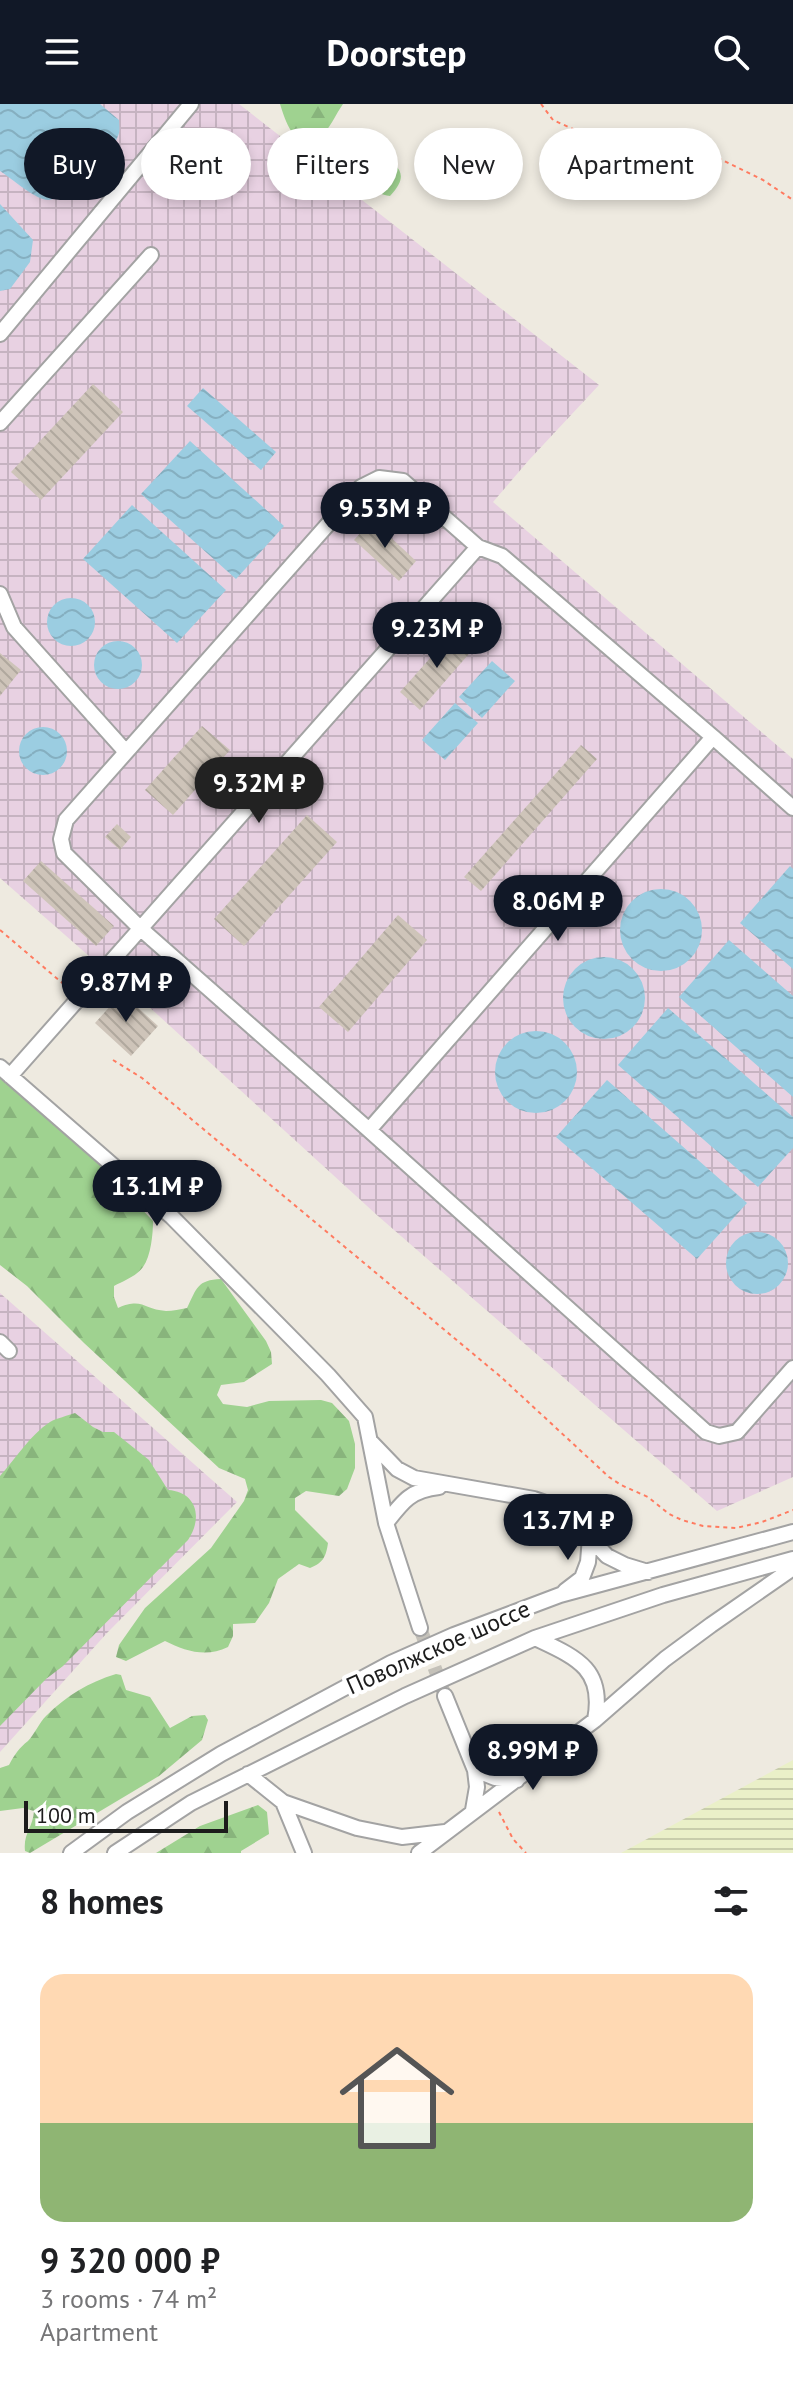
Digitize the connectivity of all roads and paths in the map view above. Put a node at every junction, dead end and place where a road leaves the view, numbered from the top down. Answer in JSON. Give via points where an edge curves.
{"nodes":[{"id":1,"x":191,"y":104,"type":"edge"},
{"id":2,"x":541,"y":104,"type":"edge"},
{"id":3,"x":793,"y":200,"type":"edge"},
{"id":4,"x":151,"y":255,"type":"dead end"},
{"id":5,"x":0,"y":334,"type":"edge"},
{"id":6,"x":0,"y":423,"type":"edge"},
{"id":7,"x":478,"y":547,"type":"junction"},
{"id":8,"x":0,"y":594,"type":"edge"},
{"id":9,"x":713,"y":737,"type":"junction"},
{"id":10,"x":126,"y":752,"type":"junction"},
{"id":11,"x":793,"y":808,"type":"edge"},
{"id":12,"x":141,"y":929,"type":"junction"},
{"id":13,"x":0,"y":930,"type":"edge"},
{"id":14,"x":80,"y":998,"type":"junction"},
{"id":15,"x":113,"y":1060,"type":"dead end"},
{"id":16,"x":5,"y":1071,"type":"edge"},
{"id":17,"x":369,"y":1130,"type":"junction"},
{"id":18,"x":793,"y":1368,"type":"edge"},
{"id":19,"x":372,"y":1443,"type":"junction"},
{"id":20,"x":452,"y":1485,"type":"junction"},
{"id":21,"x":793,"y":1510,"type":"edge"},
{"id":22,"x":386,"y":1523,"type":"junction"},
{"id":23,"x":793,"y":1532,"type":"edge"},
{"id":24,"x":590,"y":1537,"type":"junction"},
{"id":25,"x":793,"y":1559,"type":"edge"},
{"id":26,"x":793,"y":1568,"type":"edge"},
{"id":27,"x":648,"y":1572,"type":"junction"},
{"id":28,"x":560,"y":1595,"type":"junction"},
{"id":29,"x":420,"y":1628,"type":"tunnel mouth"},
{"id":30,"x":535,"y":1638,"type":"junction"},
{"id":31,"x":445,"y":1696,"type":"tunnel mouth"},
{"id":32,"x":595,"y":1720,"type":"junction"},
{"id":33,"x":475,"y":1770,"type":"junction"},
{"id":34,"x":248,"y":1774,"type":"junction"},
{"id":35,"x":517,"y":1780,"type":"junction"},
{"id":36,"x":492,"y":1797,"type":"junction"},
{"id":37,"x":283,"y":1802,"type":"junction"},
{"id":38,"x":473,"y":1810,"type":"junction"},
{"id":39,"x":446,"y":1832,"type":"junction"},
{"id":40,"x":71,"y":1853,"type":"edge"},
{"id":41,"x":115,"y":1853,"type":"edge"},
{"id":42,"x":304,"y":1853,"type":"edge"},
{"id":43,"x":419,"y":1853,"type":"edge"},
{"id":44,"x":526,"y":1853,"type":"edge"}],
"edges":[{"from":1,"to":5,"type":"street"},
{"from":2,"to":3,"type":"path","via":[[553,120],[624,152],[716,157]]},
{"from":4,"to":6,"type":"street"},
{"from":7,"to":9,"type":"street","via":[[502,556]]},
{"from":7,"to":10,"type":"street","via":[[403,481],[379,478],[361,487]]},
{"from":7,"to":12,"type":"street"},
{"from":8,"to":10,"type":"street","via":[[14,627]]},
{"from":9,"to":11,"type":"street"},
{"from":9,"to":17,"type":"street"},
{"from":10,"to":12,"type":"street","via":[[66,820],[61,839],[64,853]]},
{"from":12,"to":14,"type":"street"},
{"from":12,"to":17,"type":"street"},
{"from":13,"to":14,"type":"path"},
{"from":14,"to":16,"type":"street"},
{"from":15,"to":21,"type":"path","via":[[142,1078],[358,1257],[621,1485],[669,1514],[703,1526],[736,1528]]},
{"from":16,"to":19,"type":"street","via":[[172,1217],[317,1363],[365,1417]]},
{"from":17,"to":18,"type":"street","via":[[706,1432],[737,1432]]},
{"from":19,"to":20,"type":"street","via":[[414,1478]]},
{"from":19,"to":22,"type":"street"},
{"from":20,"to":22,"type":"street","via":[[421,1489]]},
{"from":20,"to":24,"type":"street","via":[[557,1507]]},
{"from":22,"to":29,"type":"street"},
{"from":23,"to":27,"type":"street","name":"Поволжское шоссе"},
{"from":24,"to":27,"type":"street","via":[[607,1556]]},
{"from":24,"to":28,"type":"street","via":[[582,1578]]},
{"from":25,"to":30,"type":"street","name":"Поволжское шоссе"},
{"from":26,"to":32,"type":"street","via":[[665,1659]]},
{"from":27,"to":28,"type":"street","name":"Поволжское шоссе"},
{"from":28,"to":40,"type":"street","name":"Поволжское шоссе","via":[[391,1663],[221,1754]]},
{"from":30,"to":32,"type":"street","via":[[577,1658],[595,1683]]},
{"from":30,"to":34,"type":"street","name":"Поволжское шоссе"},
{"from":31,"to":33,"type":"street"},
{"from":32,"to":35,"type":"street"},
{"from":33,"to":35,"type":"street"},
{"from":33,"to":38,"type":"street"},
{"from":34,"to":37,"type":"street"},
{"from":34,"to":41,"type":"street","name":"Поволжское шоссе","via":[[191,1803]]},
{"from":35,"to":36,"type":"street"},
{"from":36,"to":38,"type":"street"},
{"from":36,"to":44,"type":"path"},
{"from":37,"to":39,"type":"street","via":[[357,1828],[402,1837]]},
{"from":37,"to":42,"type":"street"},
{"from":38,"to":39,"type":"street"},
{"from":39,"to":43,"type":"street"}]}
